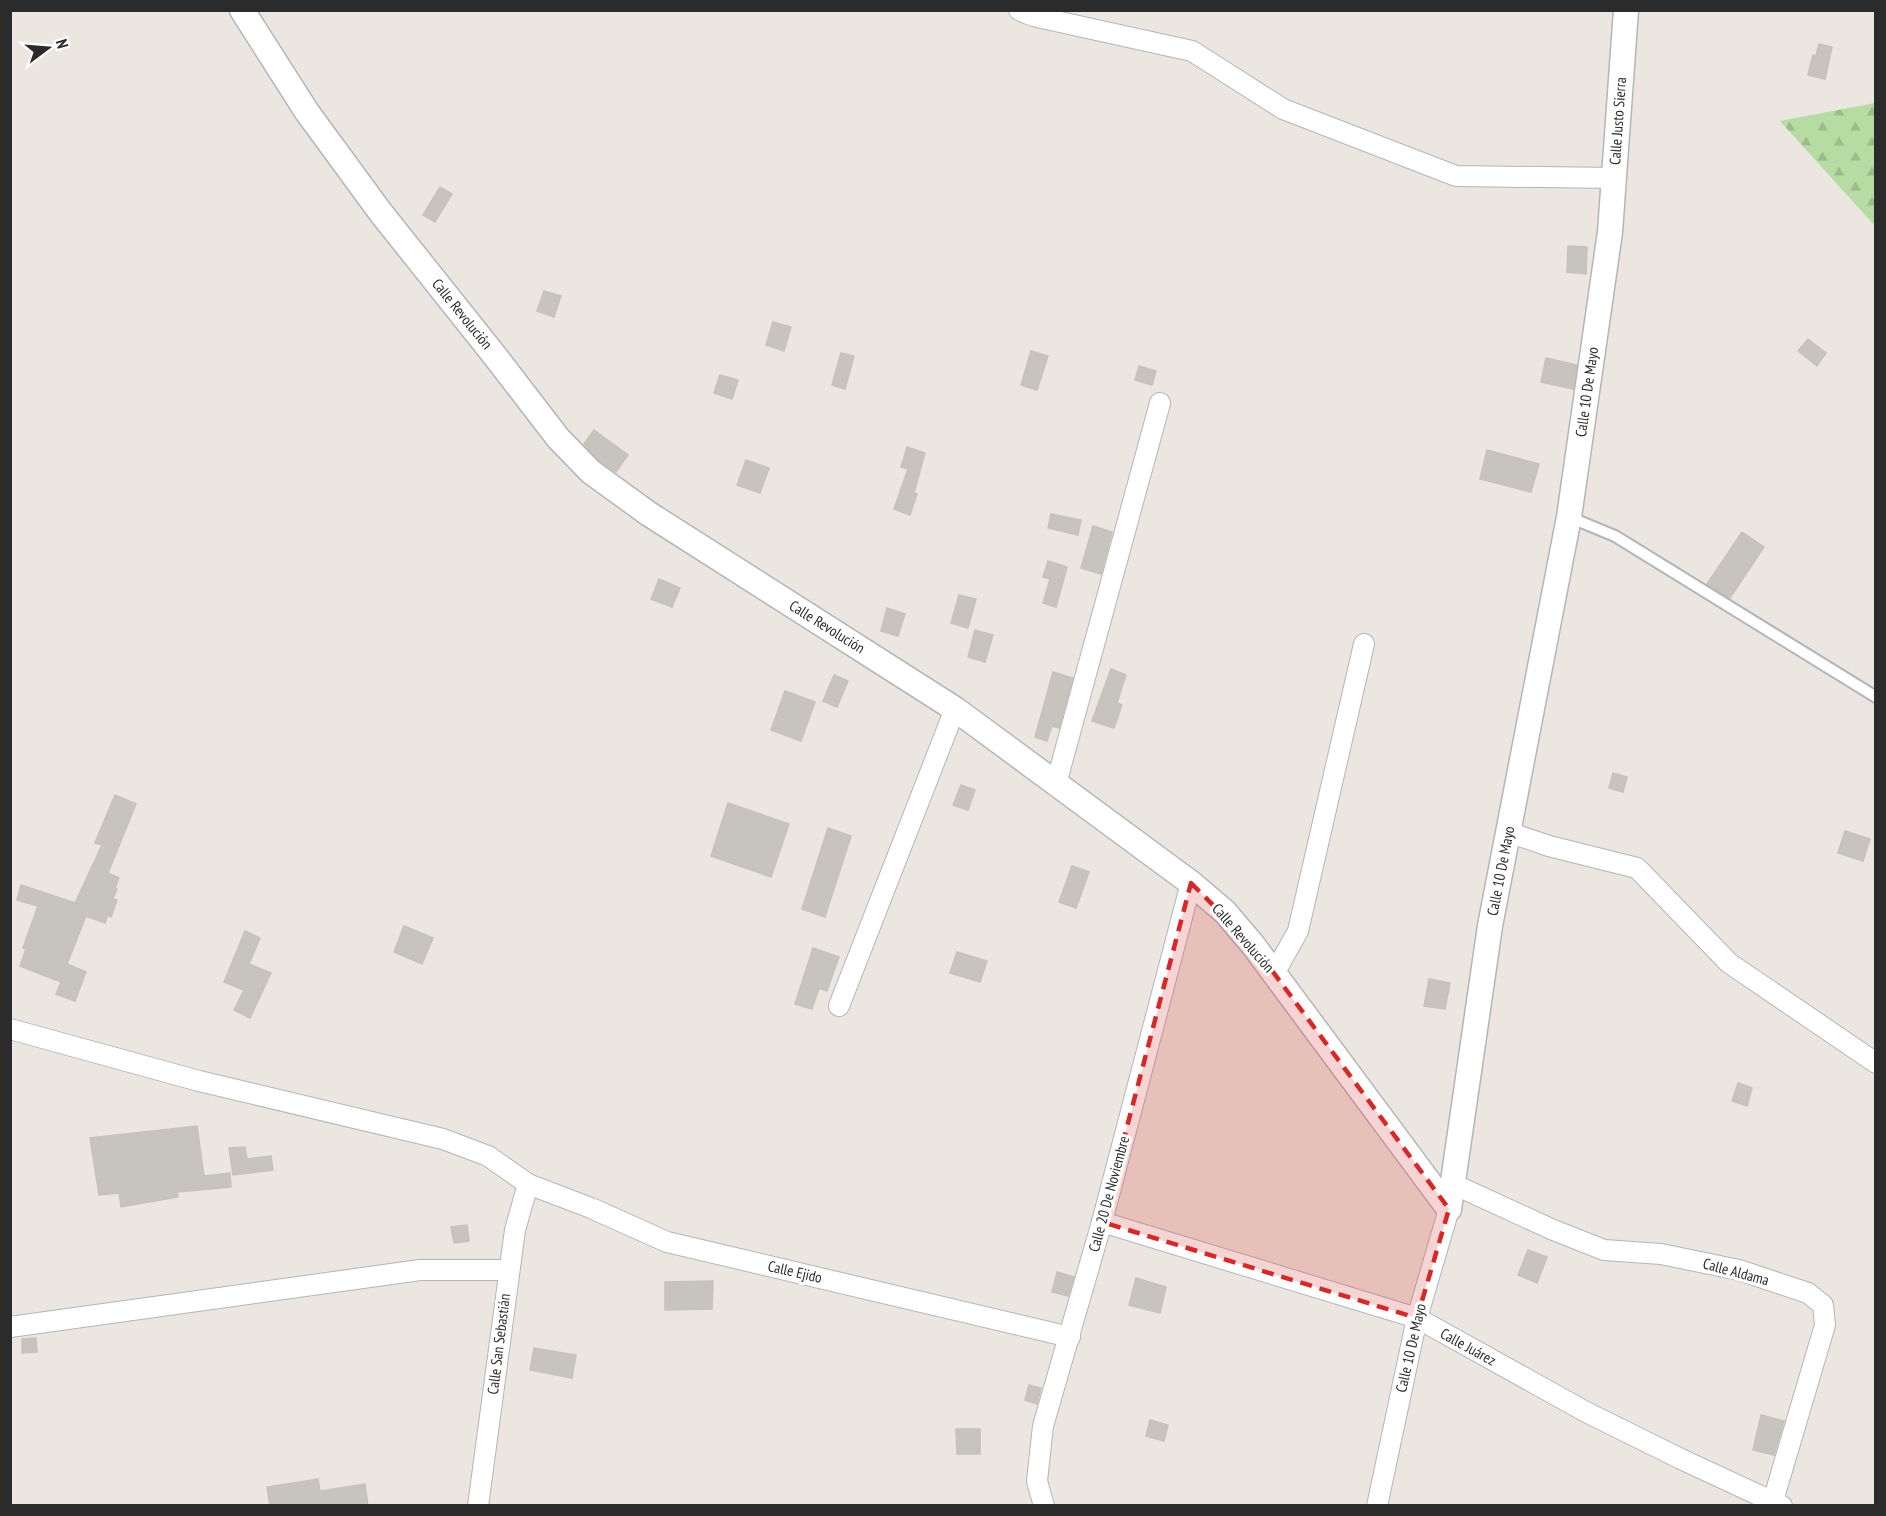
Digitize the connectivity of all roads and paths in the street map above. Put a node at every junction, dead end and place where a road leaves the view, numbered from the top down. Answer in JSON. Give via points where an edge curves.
{"nodes":[{"id":1,"x":242,"y":10,"type":"edge"},
{"id":2,"x":1019,"y":10,"type":"edge"},
{"id":3,"x":1626,"y":10,"type":"edge"},
{"id":4,"x":1614,"y":178,"type":"junction"},
{"id":5,"x":1610,"y":232,"type":"joint"},
{"id":6,"x":1160,"y":403,"type":"dead end"},
{"id":7,"x":1569,"y":517,"type":"junction"},
{"id":8,"x":1365,"y":644,"type":"dead end"},
{"id":9,"x":1875,"y":697,"type":"edge"},
{"id":10,"x":955,"y":709,"type":"junction"},
{"id":11,"x":1056,"y":784,"type":"junction"},
{"id":12,"x":1508,"y":832,"type":"junction"},
{"id":13,"x":1191,"y":883,"type":"junction"},
{"id":14,"x":1274,"y":974,"type":"junction"},
{"id":15,"x":839,"y":1006,"type":"dead end"},
{"id":16,"x":10,"y":1029,"type":"edge"},
{"id":17,"x":1875,"y":1063,"type":"edge"},
{"id":18,"x":528,"y":1184,"type":"junction"},
{"id":19,"x":1454,"y":1184,"type":"junction"},
{"id":20,"x":1449,"y":1209,"type":"junction"},
{"id":21,"x":1102,"y":1222,"type":"junction"},
{"id":22,"x":509,"y":1270,"type":"junction"},
{"id":23,"x":1417,"y":1318,"type":"junction"},
{"id":24,"x":10,"y":1327,"type":"edge"},
{"id":25,"x":1070,"y":1337,"type":"junction"},
{"id":26,"x":1778,"y":1504,"type":"edge"},
{"id":27,"x":478,"y":1506,"type":"edge"},
{"id":28,"x":1044,"y":1506,"type":"edge"},
{"id":29,"x":1377,"y":1506,"type":"edge"}],
"edges":[{"from":1,"to":10,"type":"street","name":"Calle Revolución","via":[[307,112],[381,213],[558,438],[591,472],[649,514]]},
{"from":2,"to":4,"type":"street","via":[[1192,51],[1282,109],[1456,176]]},
{"from":3,"to":4,"type":"street","name":"Calle Justo Sierra"},
{"from":4,"to":5,"type":"street","name":"Calle Justo Sierra"},
{"from":5,"to":7,"type":"street","name":"Calle 10 De Mayo"},
{"from":6,"to":11,"type":"street"},
{"from":7,"to":9,"type":"lane","via":[[1615,536]]},
{"from":7,"to":12,"type":"street","name":"Calle 10 De Mayo"},
{"from":8,"to":14,"type":"street","via":[[1298,931]]},
{"from":10,"to":11,"type":"street","name":"Calle Revolución"},
{"from":10,"to":15,"type":"street"},
{"from":11,"to":13,"type":"street","name":"Calle Revolución"},
{"from":12,"to":17,"type":"street","via":[[1637,868],[1729,963]]},
{"from":12,"to":19,"type":"street","name":"Calle 10 De Mayo"},
{"from":13,"to":14,"type":"street","name":"Calle Revolución","via":[[1225,912]]},
{"from":13,"to":21,"type":"street","name":"Calle 20 De Noviembre"},
{"from":14,"to":20,"type":"street","name":"Calle Revolución"},
{"from":16,"to":18,"type":"street","name":"Calle Ejido","via":[[199,1081],[443,1139],[488,1156]]},
{"from":18,"to":22,"type":"street","name":"Calle San Sebastián"},
{"from":18,"to":25,"type":"street","name":"Calle Ejido","via":[[667,1242]]},
{"from":19,"to":20,"type":"street","name":"Calle 10 De Mayo"},
{"from":19,"to":26,"type":"street","name":"Calle Aldama","via":[[1604,1250],[1661,1254],[1740,1270],[1808,1293],[1823,1305],[1825,1325]]},
{"from":20,"to":23,"type":"street","name":"Calle 10 De Mayo"},
{"from":21,"to":23,"type":"street","name":"Calle Juárez"},
{"from":21,"to":25,"type":"street","name":"Calle 20 De Noviembre"},
{"from":22,"to":24,"type":"street","via":[[420,1270]]},
{"from":22,"to":27,"type":"street","name":"Calle San Sebastián"},
{"from":23,"to":26,"type":"street","name":"Calle Juárez","via":[[1586,1413]]},
{"from":23,"to":29,"type":"street","name":"Calle 10 De Mayo"},
{"from":25,"to":28,"type":"street","name":"Calle 20 De Noviembre","via":[[1043,1426],[1037,1481]]}]}
